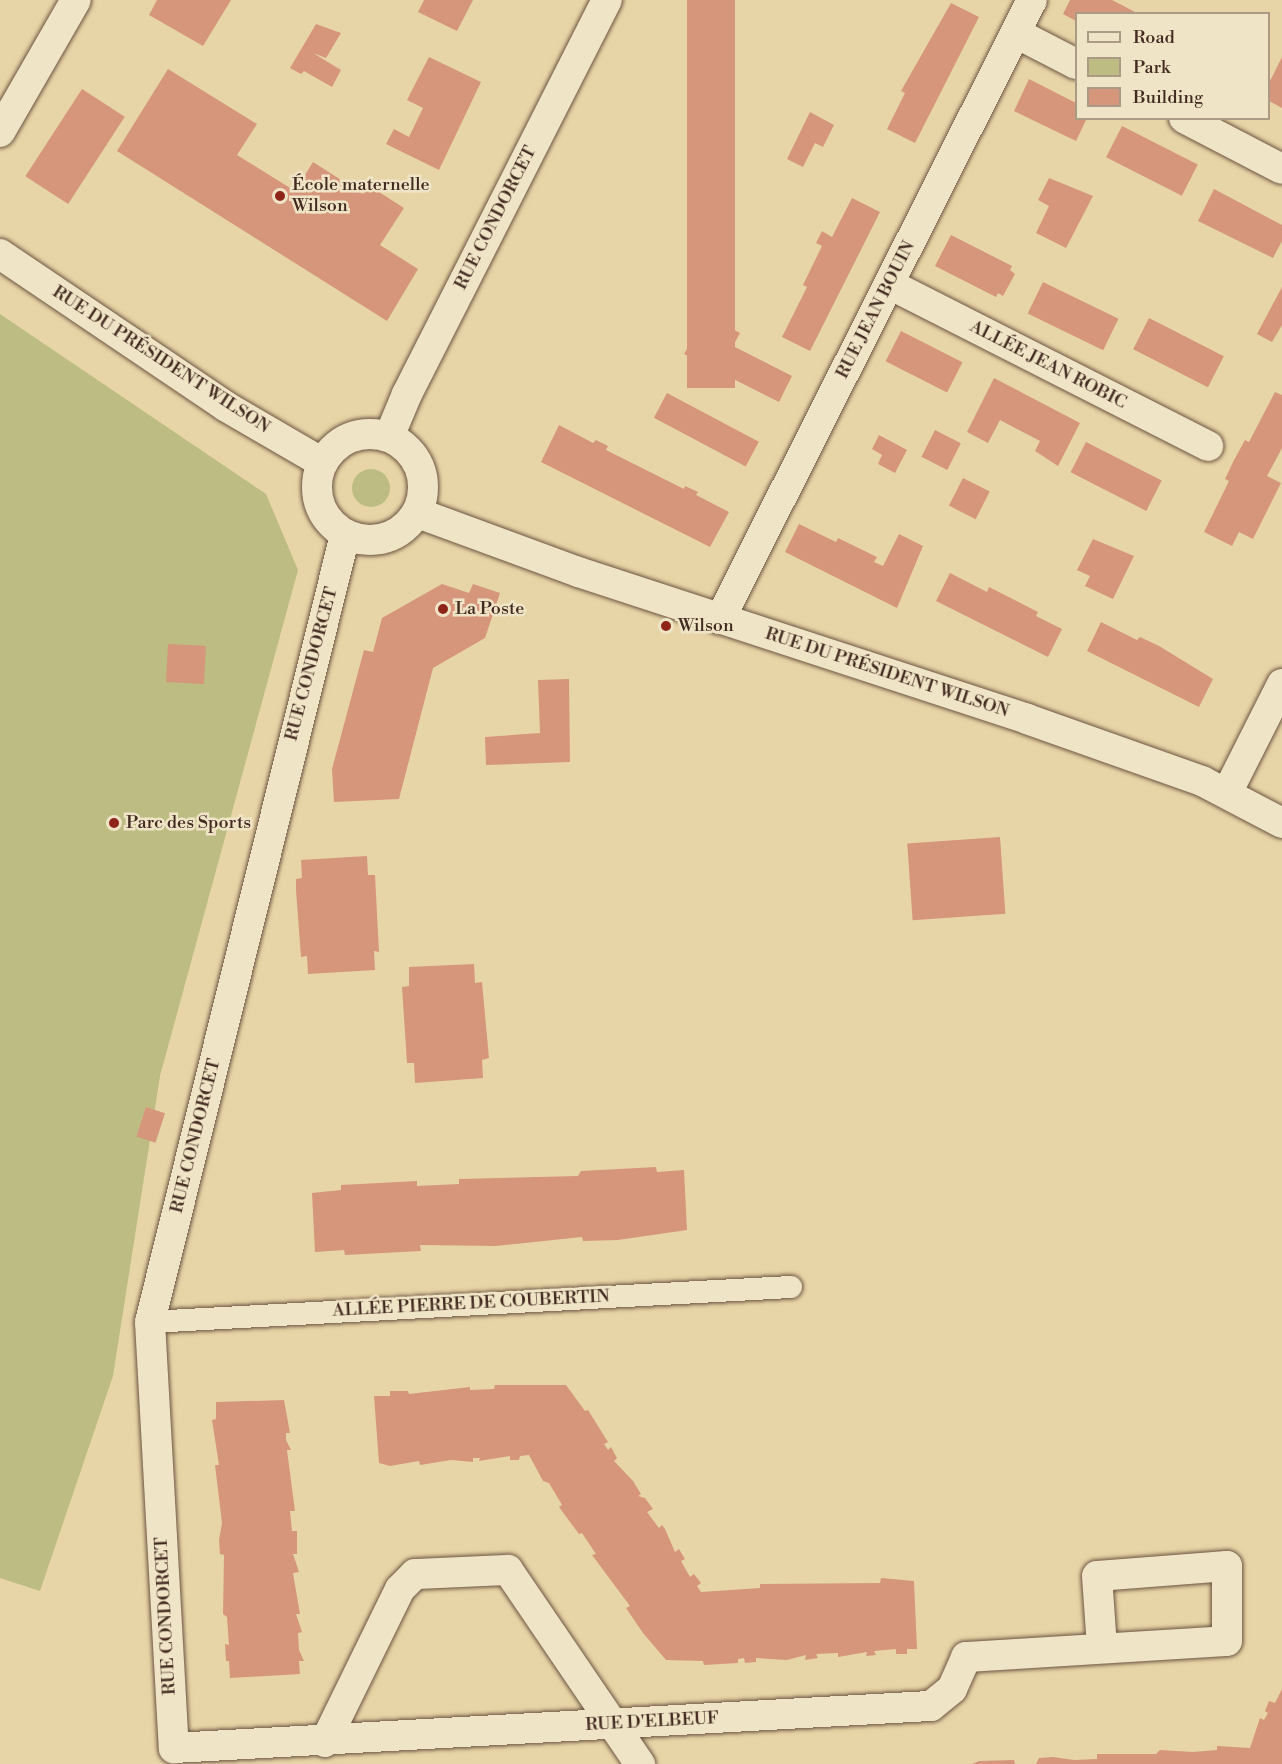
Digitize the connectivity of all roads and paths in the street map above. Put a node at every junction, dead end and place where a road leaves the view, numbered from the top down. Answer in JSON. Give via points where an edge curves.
{"nodes":[{"id":1,"x":76,"y":0,"type":"edge"},
{"id":2,"x":607,"y":0,"type":"edge"},
{"id":3,"x":1032,"y":0,"type":"edge"},
{"id":4,"x":1016,"y":33,"type":"junction"},
{"id":5,"x":1075,"y":63,"type":"edge"},
{"id":6,"x":1188,"y":120,"type":"edge"},
{"id":7,"x":0,"y":132,"type":"edge"},
{"id":8,"x":1282,"y":169,"type":"edge"},
{"id":9,"x":0,"y":254,"type":"edge"},
{"id":10,"x":889,"y":284,"type":"junction"},
{"id":11,"x":389,"y":437,"type":"junction"},
{"id":12,"x":1208,"y":446,"type":"dead end"},
{"id":13,"x":323,"y":463,"type":"junction"},
{"id":14,"x":418,"y":513,"type":"junction"},
{"id":15,"x":345,"y":535,"type":"junction"},
{"id":16,"x":720,"y":619,"type":"junction"},
{"id":17,"x":1282,"y":684,"type":"edge"},
{"id":18,"x":1227,"y":793,"type":"junction"},
{"id":19,"x":1282,"y":823,"type":"edge"},
{"id":20,"x":792,"y":1287,"type":"dead end"},
{"id":21,"x":150,"y":1322,"type":"junction"},
{"id":22,"x":1102,"y":1647,"type":"junction"},
{"id":23,"x":614,"y":1725,"type":"junction"},
{"id":24,"x":325,"y":1742,"type":"junction"},
{"id":25,"x":174,"y":1748,"type":"joint"},
{"id":26,"x":281,"y":1754,"type":"edge"},
{"id":27,"x":640,"y":1764,"type":"edge"}],
"edges":[{"from":1,"to":7,"type":"street"},
{"from":2,"to":11,"type":"street","name":"RUE CONDORCET","via":[[407,394]]},
{"from":3,"to":4,"type":"street","name":"RUE JEAN BOUIN"},
{"from":4,"to":5,"type":"street"},
{"from":4,"to":10,"type":"street","name":"RUE JEAN BOUIN"},
{"from":6,"to":8,"type":"street"},
{"from":9,"to":13,"type":"street","name":"RUE DU PRÉSIDENT WILSON","via":[[225,406]]},
{"from":10,"to":12,"type":"street","name":"ALLÉE JEAN ROBIC"},
{"from":10,"to":16,"type":"street","name":"RUE JEAN BOUIN"},
{"from":11,"to":13,"type":"street","via":[[358,435],[344,441]]},
{"from":11,"to":14,"type":"street","via":[[405,446],[423,478],[424,496]]},
{"from":13,"to":15,"type":"street","via":[[317,478],[322,511]]},
{"from":14,"to":15,"type":"street","via":[[407,526],[378,541]]},
{"from":14,"to":16,"type":"street","name":"RUE DU PRÉSIDENT WILSON"},
{"from":15,"to":21,"type":"street","name":"RUE CONDORCET"},
{"from":16,"to":18,"type":"street","name":"RUE DU PRÉSIDENT WILSON","via":[[1027,719]]},
{"from":17,"to":18,"type":"street"},
{"from":18,"to":19,"type":"street","name":"RUE DU PRÉSIDENT WILSON"},
{"from":20,"to":21,"type":"street","name":"ALLÉE PIERRE DE COUBERTIN"},
{"from":21,"to":25,"type":"street","name":"RUE CONDORCET"},
{"from":22,"to":22,"type":"street","via":[[1097,1576],[1227,1566],[1227,1641]]},
{"from":22,"to":23,"type":"street","name":"RUE D'ELBEUF","via":[[966,1657],[952,1689],[931,1706]]},
{"from":23,"to":24,"type":"street","name":"RUE D'ELBEUF"},
{"from":23,"to":24,"type":"street","via":[[508,1570],[416,1574],[400,1589]]},
{"from":23,"to":27,"type":"street"},
{"from":24,"to":26,"type":"street","name":"RUE D'ELBEUF"},
{"from":25,"to":26,"type":"street","name":"RUE D'ELBEUF"}]}
